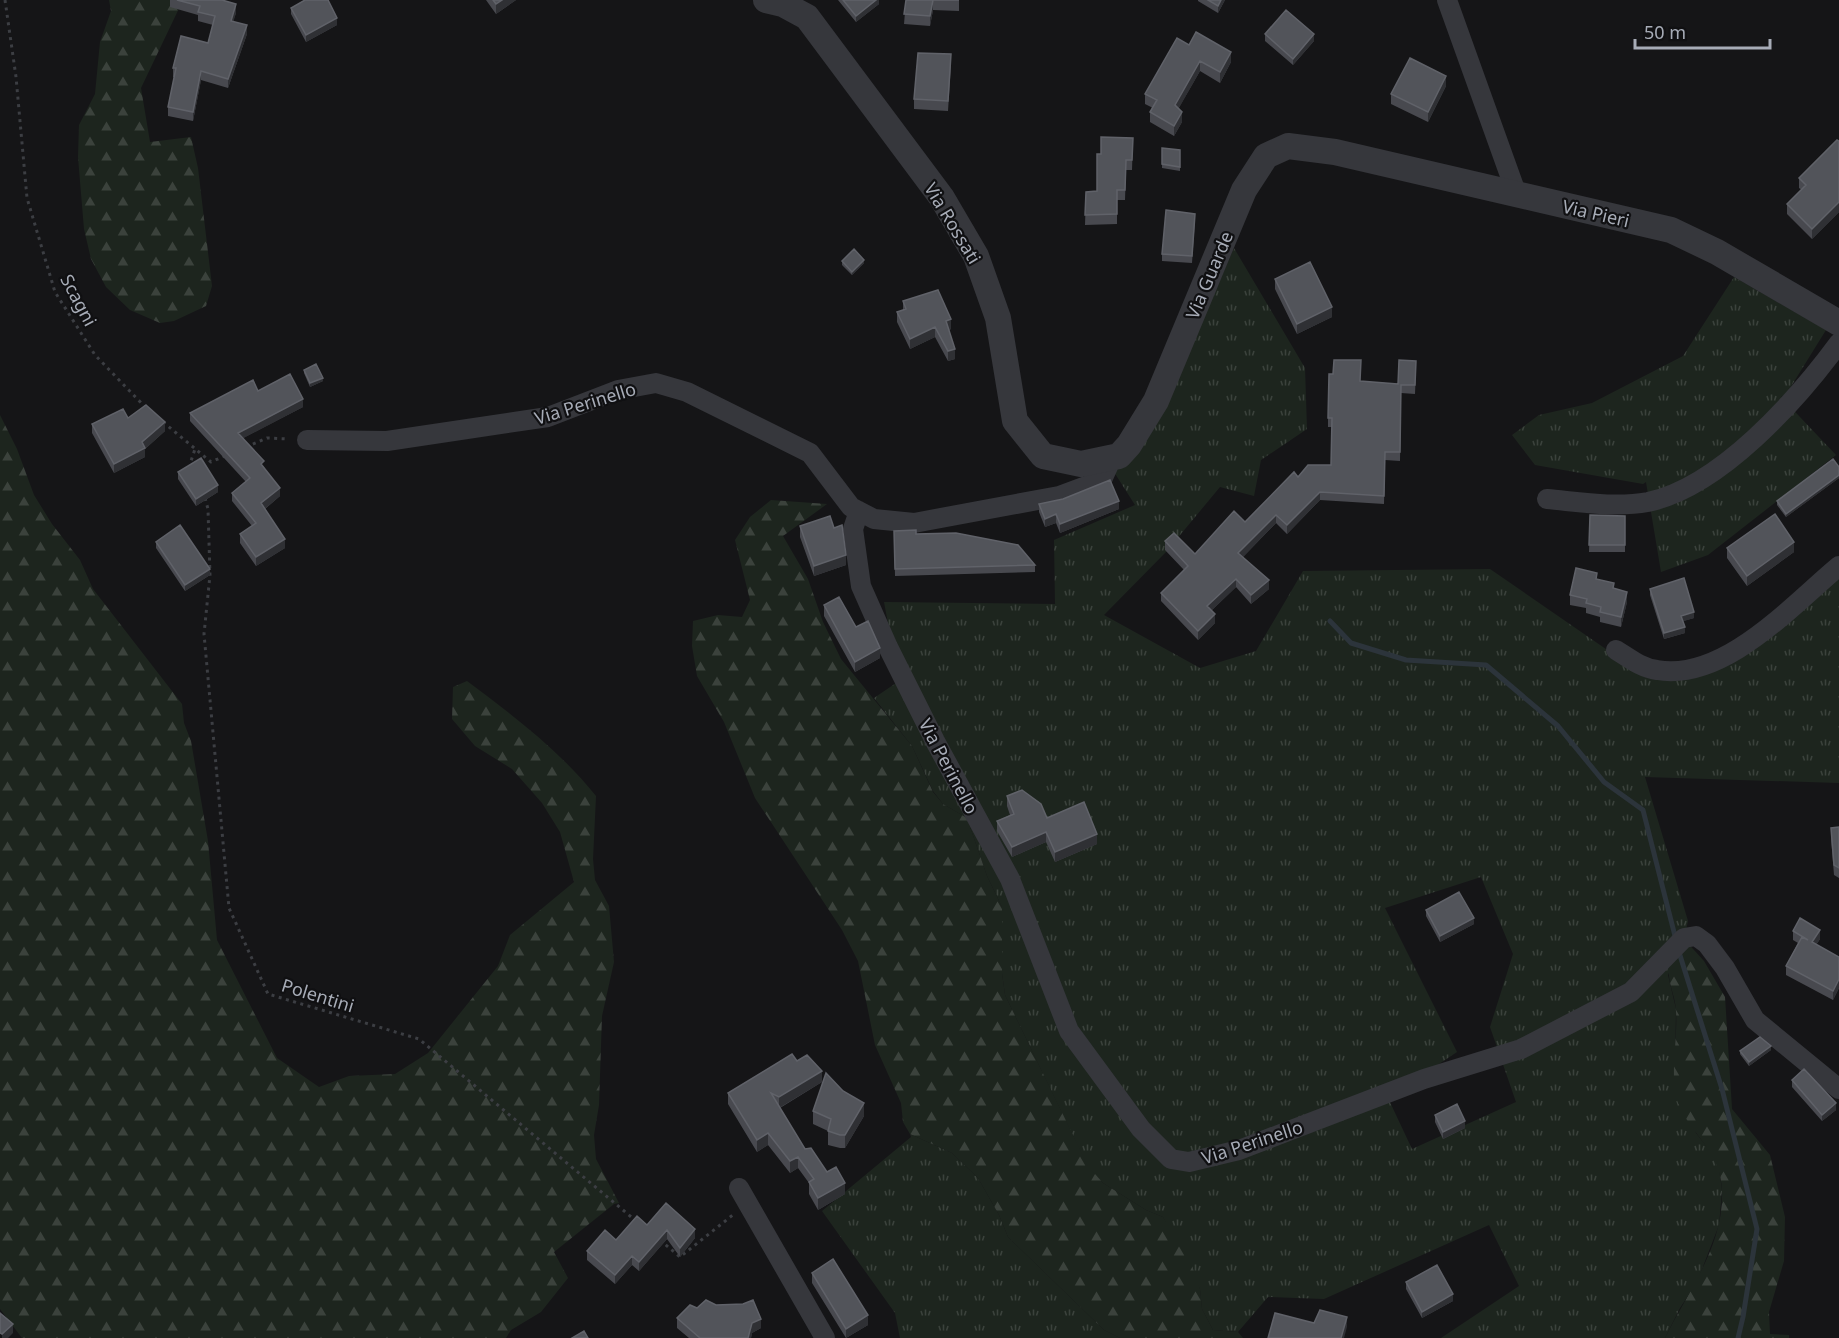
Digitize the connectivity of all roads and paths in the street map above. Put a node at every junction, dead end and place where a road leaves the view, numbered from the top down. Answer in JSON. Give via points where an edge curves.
{"nodes":[{"id":1,"x":5,"y":0,"type":"edge"},
{"id":2,"x":766,"y":0,"type":"edge"},
{"id":3,"x":1447,"y":0,"type":"edge"},
{"id":4,"x":1335,"y":152,"type":"joint"},
{"id":5,"x":1517,"y":195,"type":"junction"},
{"id":6,"x":1839,"y":322,"type":"edge"},
{"id":7,"x":1839,"y":343,"type":"edge"},
{"id":8,"x":154,"y":414,"type":"edge"},
{"id":9,"x":162,"y":421,"type":"edge"},
{"id":10,"x":307,"y":440,"type":"joint"},
{"id":11,"x":195,"y":449,"type":"junction"},
{"id":12,"x":239,"y":450,"type":"edge"},
{"id":13,"x":229,"y":454,"type":"edge"},
{"id":14,"x":1115,"y":458,"type":"junction"},
{"id":15,"x":194,"y":471,"type":"edge"},
{"id":16,"x":202,"y":487,"type":"edge"},
{"id":17,"x":1547,"y":499,"type":"dead end"},
{"id":18,"x":859,"y":511,"type":"junction"},
{"id":19,"x":1839,"y":566,"type":"edge"},
{"id":20,"x":1616,"y":650,"type":"dead end"},
{"id":21,"x":1839,"y":1089,"type":"edge"},
{"id":22,"x":744,"y":1196,"type":"joint"},
{"id":23,"x":639,"y":1224,"type":"edge"},
{"id":24,"x":656,"y":1237,"type":"edge"},
{"id":25,"x":825,"y":1338,"type":"edge"}],
"edges":[{"from":1,"to":8,"type":"path","name":"Scagni","via":[[27,198],[55,292],[95,355]]},
{"from":2,"to":14,"type":"street","name":"Via Rossati","via":[[807,17],[942,198],[976,256],[998,318],[1016,421],[1043,456],[1081,465]]},
{"from":3,"to":5,"type":"street"},
{"from":4,"to":5,"type":"street","name":"Via Pieri"},
{"from":4,"to":14,"type":"street","name":"Via Guarde","via":[[1288,146],[1266,156],[1244,190],[1156,400],[1130,445]]},
{"from":5,"to":6,"type":"street","name":"Via Pieri","via":[[1671,230]]},
{"from":7,"to":17,"type":"street","via":[[1813,380],[1757,437],[1683,489],[1649,502],[1620,505]]},
{"from":9,"to":11,"type":"path"},
{"from":10,"to":12,"type":"path","via":[[267,438]]},
{"from":10,"to":18,"type":"street","name":"Via Perinello","via":[[387,441],[537,419],[618,390],[656,383],[687,392],[810,453],[851,507]]},
{"from":11,"to":13,"type":"path","via":[[211,462]]},
{"from":11,"to":15,"type":"path","via":[[190,464]]},
{"from":14,"to":18,"type":"street","name":"Via Perinello","via":[[1102,480],[1059,496],[914,523],[874,519]]},
{"from":16,"to":23,"type":"path","name":"Polentini","via":[[208,509],[209,553],[204,634],[229,908],[268,994],[418,1039]]},
{"from":18,"to":21,"type":"street","name":"Via Perinello","via":[[853,529],[861,586],[935,741],[1010,879],[1069,1031],[1141,1129],[1171,1159],[1189,1162],[1239,1150],[1424,1079],[1521,1049],[1631,992],[1678,945],[1696,936],[1707,944],[1755,1020]]},
{"from":19,"to":20,"type":"street","via":[[1774,623],[1734,651],[1704,665],[1658,671]]},
{"from":22,"to":24,"type":"path","via":[[680,1257]]},
{"from":22,"to":25,"type":"street"}]}
